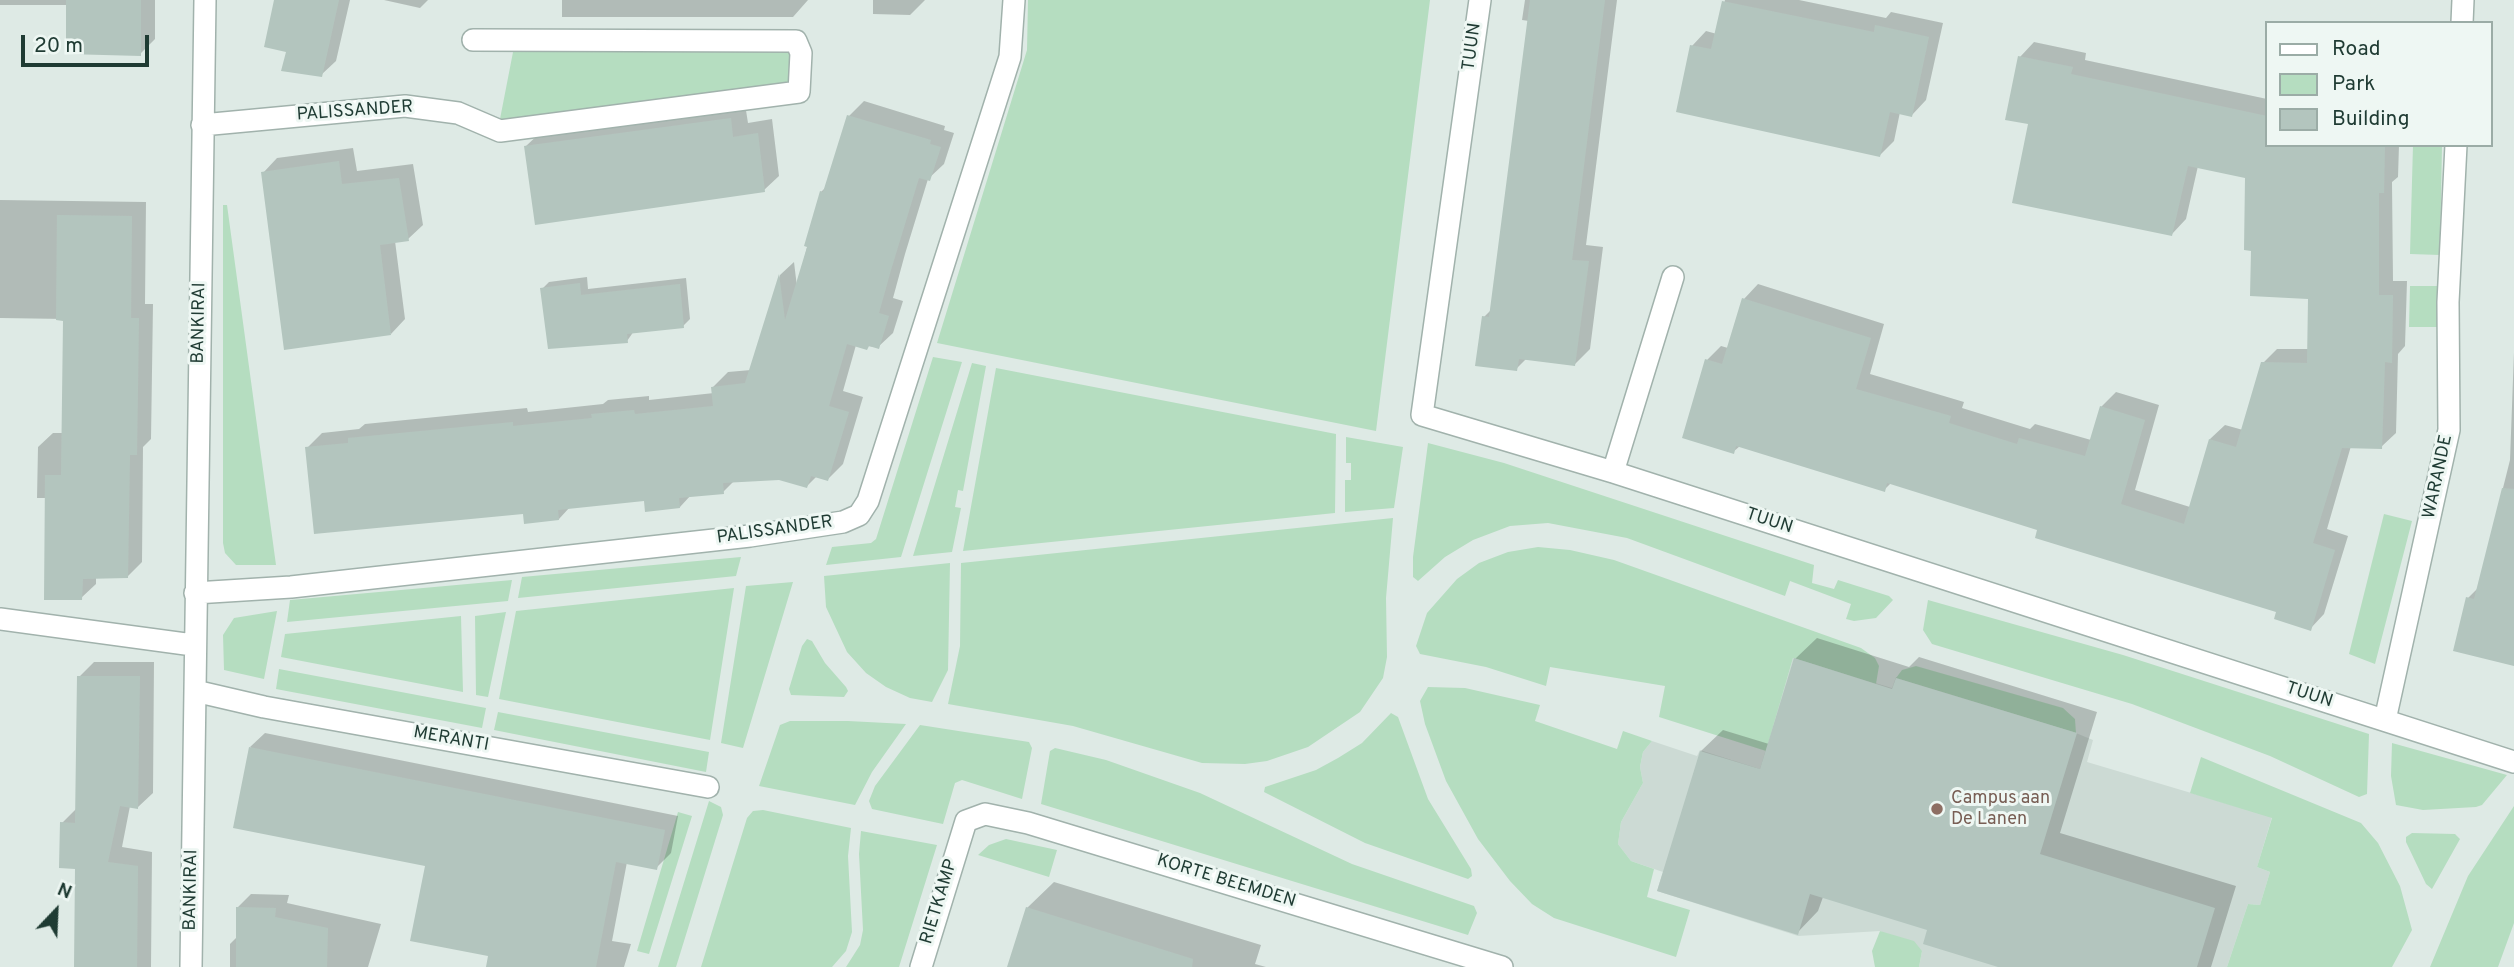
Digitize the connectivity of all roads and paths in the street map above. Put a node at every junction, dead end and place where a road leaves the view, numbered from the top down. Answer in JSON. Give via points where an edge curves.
{"nodes":[{"id":1,"x":205,"y":0,"type":"edge"},
{"id":2,"x":1014,"y":0,"type":"edge"},
{"id":3,"x":1480,"y":0,"type":"edge"},
{"id":4,"x":2463,"y":0,"type":"edge"},
{"id":5,"x":2462,"y":21,"type":"edge"},
{"id":6,"x":473,"y":40,"type":"dead end"},
{"id":7,"x":202,"y":125,"type":"junction"},
{"id":8,"x":2456,"y":147,"type":"edge"},
{"id":9,"x":1673,"y":277,"type":"dead end"},
{"id":10,"x":1613,"y":472,"type":"junction"},
{"id":11,"x":195,"y":593,"type":"junction"},
{"id":12,"x":0,"y":619,"type":"edge"},
{"id":13,"x":193,"y":645,"type":"junction"},
{"id":14,"x":195,"y":691,"type":"junction"},
{"id":15,"x":2385,"y":720,"type":"junction"},
{"id":16,"x":2514,"y":762,"type":"edge"},
{"id":17,"x":708,"y":787,"type":"dead end"},
{"id":18,"x":960,"y":838,"type":"joint"},
{"id":19,"x":191,"y":967,"type":"edge"},
{"id":20,"x":920,"y":967,"type":"edge"},
{"id":21,"x":1502,"y":967,"type":"edge"}],
"edges":[{"from":1,"to":7,"type":"street","name":"BANKIRAI"},
{"from":2,"to":11,"type":"street","name":"PALISSANDER","via":[[1010,57],[868,501],[859,515],[843,522],[737,537],[290,587]]},
{"from":3,"to":10,"type":"street","name":"TUUN","via":[[1422,415]]},
{"from":4,"to":5,"type":"street"},
{"from":6,"to":7,"type":"street","name":"PALISSANDER","via":[[796,41],[801,53],[799,92],[500,131],[458,113],[405,106]]},
{"from":7,"to":11,"type":"street","name":"BANKIRAI"},
{"from":8,"to":15,"type":"street","name":"WARANDE","via":[[2448,302],[2449,430]]},
{"from":9,"to":10,"type":"street"},
{"from":10,"to":15,"type":"street","name":"TUUN"},
{"from":11,"to":13,"type":"street","name":"BANKIRAI"},
{"from":12,"to":13,"type":"street"},
{"from":13,"to":14,"type":"street","name":"BANKIRAI"},
{"from":14,"to":17,"type":"street","name":"MERANTI"},
{"from":14,"to":19,"type":"street","name":"BANKIRAI"},
{"from":15,"to":16,"type":"street","name":"TUUN"},
{"from":18,"to":20,"type":"street","name":"RIETKAMP"},
{"from":18,"to":21,"type":"street","name":"KORTE BEEMDEN","via":[[966,821],[985,814],[1028,822]]}]}
